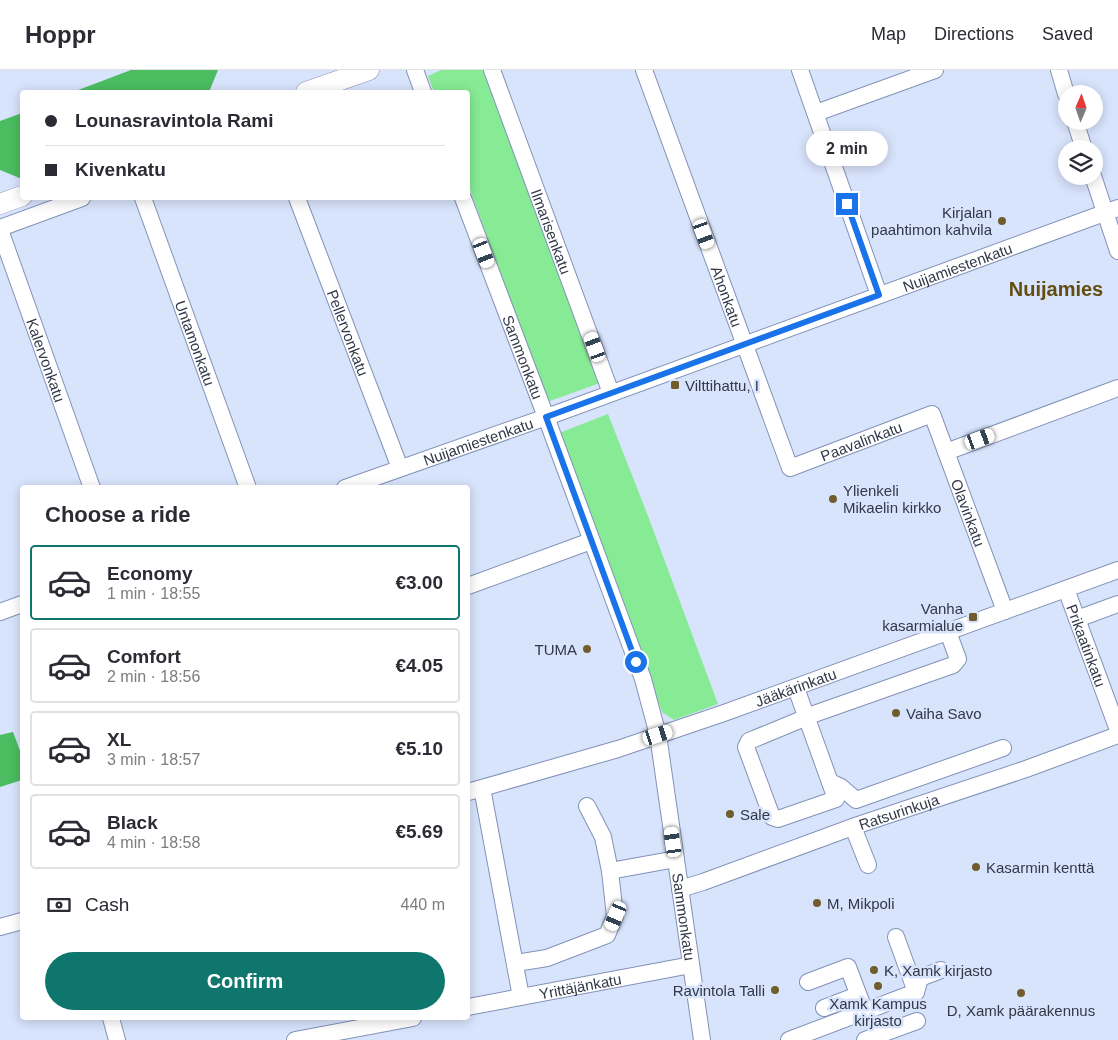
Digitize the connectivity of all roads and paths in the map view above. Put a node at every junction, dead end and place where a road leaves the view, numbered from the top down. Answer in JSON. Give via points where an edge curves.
{"nodes":[{"id":1,"x":369,"y":70,"type":"edge"},
{"id":2,"x":415,"y":70,"type":"edge"},
{"id":3,"x":492,"y":70,"type":"edge"},
{"id":4,"x":644,"y":70,"type":"edge"},
{"id":5,"x":800,"y":70,"type":"edge"},
{"id":6,"x":935,"y":70,"type":"edge"},
{"id":7,"x":1059,"y":70,"type":"edge"},
{"id":8,"x":1063,"y":85,"type":"edge"},
{"id":9,"x":312,"y":90,"type":"edge"},
{"id":10,"x":422,"y":90,"type":"edge"},
{"id":11,"x":816,"y":113,"type":"junction"},
{"id":12,"x":1099,"y":185,"type":"edge"},
{"id":13,"x":20,"y":197,"type":"edge"},
{"id":14,"x":77,"y":200,"type":"edge"},
{"id":15,"x":144,"y":200,"type":"edge"},
{"id":16,"x":297,"y":200,"type":"edge"},
{"id":17,"x":464,"y":200,"type":"edge"},
{"id":18,"x":0,"y":204,"type":"edge"},
{"id":19,"x":1112,"y":210,"type":"edge"},
{"id":20,"x":0,"y":229,"type":"edge"},
{"id":21,"x":1118,"y":251,"type":"edge"},
{"id":22,"x":879,"y":295,"type":"junction"},
{"id":23,"x":745,"y":344,"type":"junction"},
{"id":24,"x":1118,"y":388,"type":"edge"},
{"id":25,"x":612,"y":393,"type":"junction"},
{"id":26,"x":932,"y":414,"type":"joint"},
{"id":27,"x":546,"y":417,"type":"junction"},
{"id":28,"x":946,"y":452,"type":"junction"},
{"id":29,"x":400,"y":468,"type":"junction"},
{"id":30,"x":790,"y":468,"type":"joint"},
{"id":31,"x":91,"y":485,"type":"edge"},
{"id":32,"x":247,"y":485,"type":"edge"},
{"id":33,"x":353,"y":485,"type":"edge"},
{"id":34,"x":591,"y":541,"type":"junction"},
{"id":35,"x":1118,"y":570,"type":"edge"},
{"id":36,"x":470,"y":585,"type":"edge"},
{"id":37,"x":1066,"y":589,"type":"junction"},
{"id":38,"x":1118,"y":604,"type":"edge"},
{"id":39,"x":20,"y":605,"type":"edge"},
{"id":40,"x":1005,"y":611,"type":"junction"},
{"id":41,"x":0,"y":612,"type":"edge"},
{"id":42,"x":1078,"y":619,"type":"junction"},
{"id":43,"x":948,"y":632,"type":"junction"},
{"id":44,"x":796,"y":688,"type":"junction"},
{"id":45,"x":807,"y":717,"type":"junction"},
{"id":46,"x":1118,"y":730,"type":"edge"},
{"id":47,"x":658,"y":735,"type":"junction"},
{"id":48,"x":1118,"y":735,"type":"edge"},
{"id":49,"x":1003,"y":748,"type":"dead end"},
{"id":50,"x":830,"y":782,"type":"junction"},
{"id":51,"x":475,"y":790,"type":"edge"},
{"id":52,"x":587,"y":806,"type":"dead end"},
{"id":53,"x":853,"y":827,"type":"junction"},
{"id":54,"x":676,"y":859,"type":"junction"},
{"id":55,"x":868,"y":865,"type":"dead end"},
{"id":56,"x":610,"y":871,"type":"junction"},
{"id":57,"x":680,"y":889,"type":"junction"},
{"id":58,"x":20,"y":922,"type":"edge"},
{"id":59,"x":0,"y":927,"type":"edge"},
{"id":60,"x":896,"y":937,"type":"dead end"},
{"id":61,"x":516,"y":963,"type":"junction"},
{"id":62,"x":691,"y":965,"type":"junction"},
{"id":63,"x":935,"y":972,"type":"dead end"},
{"id":64,"x":808,"y":982,"type":"dead end"},
{"id":65,"x":916,"y":992,"type":"junction"},
{"id":66,"x":858,"y":995,"type":"junction"},
{"id":67,"x":521,"y":997,"type":"junction"},
{"id":68,"x":470,"y":1007,"type":"edge"},
{"id":69,"x":824,"y":1008,"type":"dead end"},
{"id":70,"x":865,"y":1012,"type":"junction"},
{"id":71,"x":112,"y":1020,"type":"edge"},
{"id":72,"x":402,"y":1020,"type":"edge"},
{"id":73,"x":917,"y":1021,"type":"dead end"},
{"id":74,"x":817,"y":1035,"type":"edge"},
{"id":75,"x":117,"y":1040,"type":"edge"},
{"id":76,"x":295,"y":1040,"type":"edge"},
{"id":77,"x":702,"y":1040,"type":"edge"},
{"id":78,"x":789,"y":1040,"type":"edge"},
{"id":79,"x":866,"y":1040,"type":"edge"}],
"edges":[{"from":1,"to":9,"type":"main road"},
{"from":2,"to":10,"type":"street"},
{"from":3,"to":25,"type":"street","name":"Ilmarisenkatu"},
{"from":4,"to":23,"type":"street","name":"Ahonkatu"},
{"from":5,"to":11,"type":"street"},
{"from":6,"to":11,"type":"street"},
{"from":7,"to":8,"type":"street"},
{"from":11,"to":22,"type":"street"},
{"from":12,"to":19,"type":"street"},
{"from":13,"to":18,"type":"main road"},
{"from":14,"to":20,"type":"street"},
{"from":15,"to":32,"type":"street","name":"Untamonkatu"},
{"from":16,"to":29,"type":"street","name":"Pellervonkatu"},
{"from":17,"to":27,"type":"street","name":"Sammonkatu"},
{"from":19,"to":21,"type":"street"},
{"from":19,"to":22,"type":"street","name":"Nuijamiestenkatu"},
{"from":20,"to":31,"type":"street","name":"Kalervonkatu"},
{"from":22,"to":23,"type":"street","name":"Nuijamiestenkatu"},
{"from":23,"to":25,"type":"street","name":"Nuijamiestenkatu"},
{"from":23,"to":30,"type":"street","name":"Ahonkatu"},
{"from":24,"to":28,"type":"street"},
{"from":25,"to":27,"type":"street","name":"Nuijamiestenkatu"},
{"from":26,"to":28,"type":"street","name":"Olavinkatu"},
{"from":26,"to":30,"type":"street","name":"Paavalinkatu"},
{"from":27,"to":29,"type":"street","name":"Nuijamiestenkatu"},
{"from":27,"to":34,"type":"street","name":"Sammonkatu"},
{"from":28,"to":40,"type":"street","name":"Olavinkatu"},
{"from":29,"to":33,"type":"street","name":"Nuijamiestenkatu"},
{"from":34,"to":36,"type":"street"},
{"from":34,"to":47,"type":"street","name":"Sammonkatu","via":[[643,679]]},
{"from":35,"to":37,"type":"street","name":"Jääkärinkatu"},
{"from":37,"to":40,"type":"street","name":"Jääkärinkatu"},
{"from":37,"to":42,"type":"street","name":"Prikaatinkatu"},
{"from":38,"to":42,"type":"street"},
{"from":39,"to":41,"type":"street"},
{"from":40,"to":43,"type":"street","name":"Jääkärinkatu"},
{"from":42,"to":46,"type":"street","name":"Prikaatinkatu"},
{"from":43,"to":44,"type":"street","name":"Jääkärinkatu"},
{"from":43,"to":45,"type":"street","via":[[958,659],[953,665]]},
{"from":44,"to":45,"type":"street"},
{"from":44,"to":47,"type":"street","name":"Jääkärinkatu"},
{"from":45,"to":50,"type":"street"},
{"from":45,"to":50,"type":"street","via":[[749,741],[746,747],[772,817],[778,819],[836,799]]},
{"from":47,"to":51,"type":"street","name":"Jääkärinkatu"},
{"from":47,"to":54,"type":"street","name":"Sammonkatu"},
{"from":48,"to":53,"type":"street","name":"Ratsurinkuja"},
{"from":49,"to":50,"type":"street","via":[[856,800]]},
{"from":51,"to":61,"type":"street"},
{"from":52,"to":56,"type":"street","via":[[604,836]]},
{"from":53,"to":55,"type":"street"},
{"from":53,"to":57,"type":"street","name":"Ratsurinkuja"},
{"from":54,"to":56,"type":"street"},
{"from":54,"to":57,"type":"street","name":"Sammonkatu"},
{"from":56,"to":61,"type":"street","via":[[616,916],[607,935],[547,958]]},
{"from":57,"to":62,"type":"street","name":"Sammonkatu"},
{"from":58,"to":59,"type":"street"},
{"from":60,"to":65,"type":"street"},
{"from":61,"to":67,"type":"street"},
{"from":62,"to":67,"type":"street","name":"Yrittäjänkatu"},
{"from":62,"to":77,"type":"street","name":"Sammonkatu"},
{"from":63,"to":65,"type":"street","via":[[920,978]]},
{"from":64,"to":66,"type":"street","via":[[848,967]]},
{"from":65,"to":70,"type":"street"},
{"from":66,"to":69,"type":"street"},
{"from":66,"to":70,"type":"street"},
{"from":67,"to":68,"type":"street","name":"Yrittäjänkatu"},
{"from":70,"to":74,"type":"street"},
{"from":71,"to":75,"type":"street"},
{"from":72,"to":76,"type":"street"},
{"from":73,"to":79,"type":"street"},
{"from":74,"to":78,"type":"street"}]}
